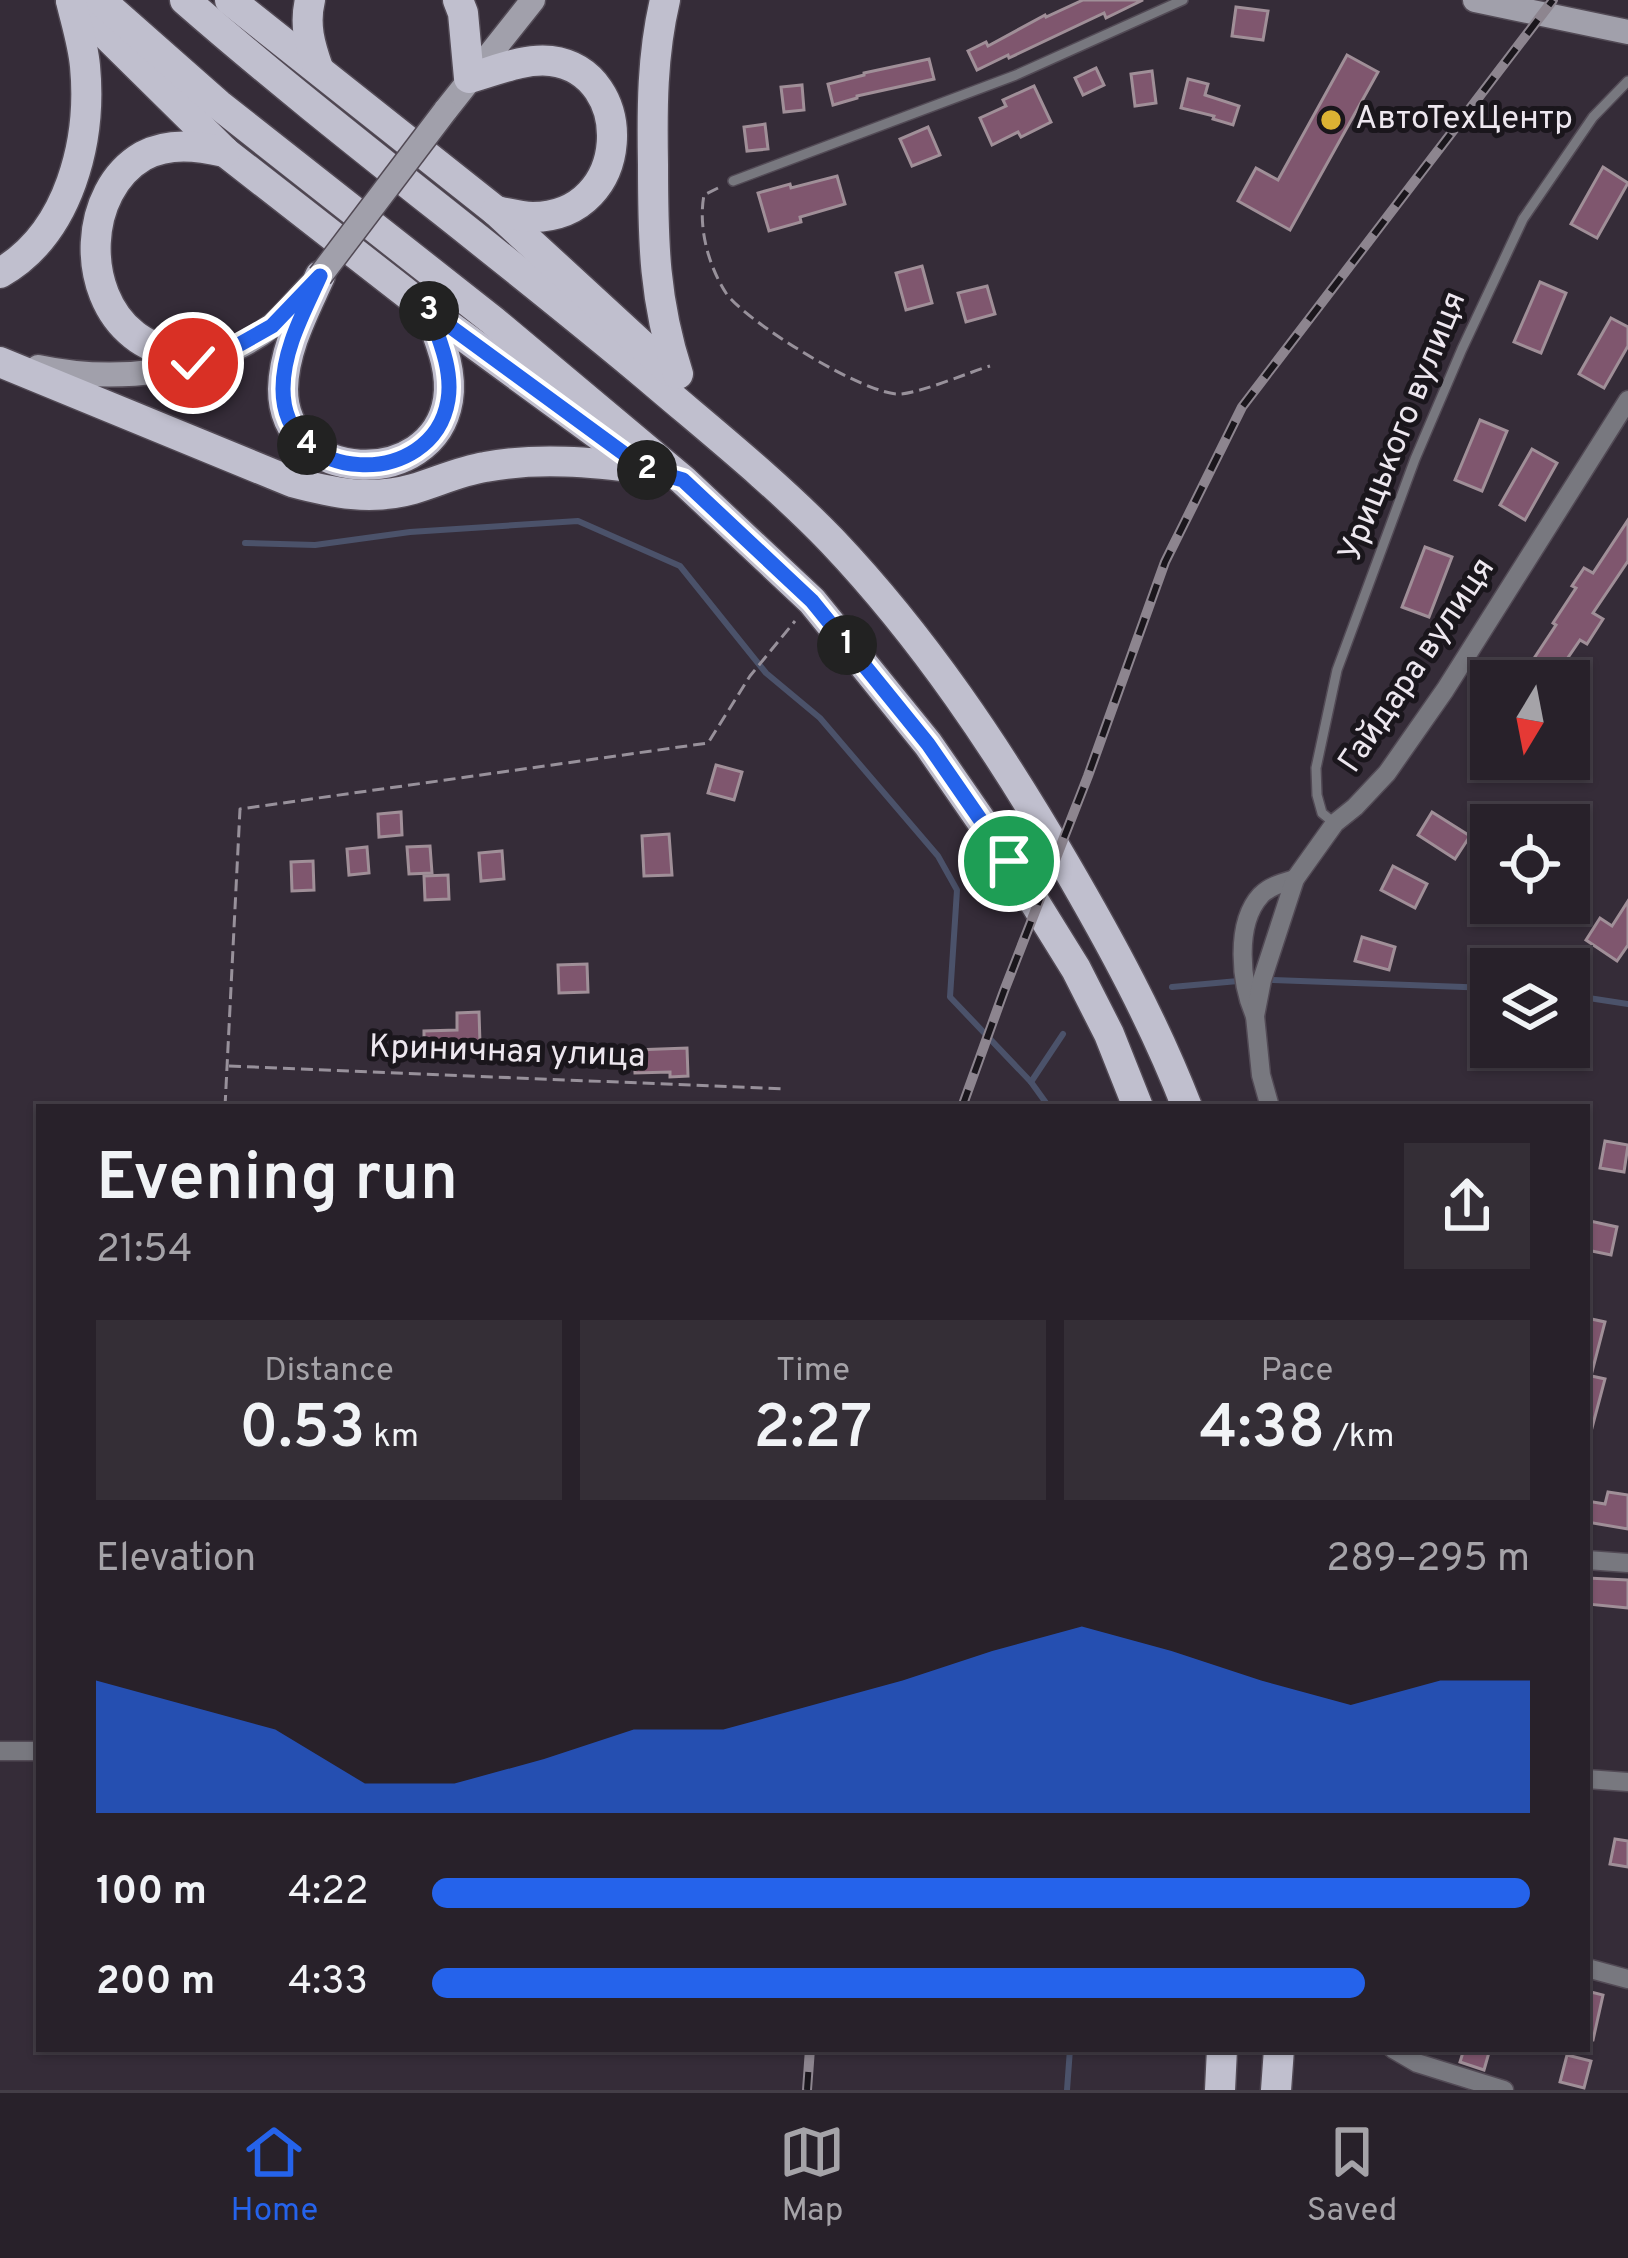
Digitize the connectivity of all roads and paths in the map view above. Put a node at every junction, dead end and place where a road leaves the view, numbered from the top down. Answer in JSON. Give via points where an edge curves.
{"nodes":[{"id":1,"x":71,"y":0,"type":"edge"},
{"id":2,"x":100,"y":0,"type":"edge"},
{"id":3,"x":184,"y":0,"type":"edge"},
{"id":4,"x":230,"y":0,"type":"edge"},
{"id":5,"x":310,"y":0,"type":"edge"},
{"id":6,"x":458,"y":0,"type":"edge"},
{"id":7,"x":533,"y":0,"type":"edge"},
{"id":8,"x":665,"y":0,"type":"edge"},
{"id":9,"x":1183,"y":0,"type":"edge"},
{"id":10,"x":1475,"y":0,"type":"edge"},
{"id":11,"x":1628,"y":32,"type":"edge"},
{"id":12,"x":318,"y":68,"type":"junction"},
{"id":13,"x":469,"y":78,"type":"junction"},
{"id":14,"x":1628,"y":81,"type":"edge"},
{"id":15,"x":225,"y":152,"type":"junction"},
{"id":16,"x":734,"y":181,"type":"joint"},
{"id":17,"x":496,"y":211,"type":"junction"},
{"id":18,"x":0,"y":273,"type":"edge"},
{"id":19,"x":320,"y":276,"type":"junction"},
{"id":20,"x":429,"y":311,"type":"junction"},
{"id":21,"x":0,"y":360,"type":"edge"},
{"id":22,"x":193,"y":363,"type":"junction"},
{"id":23,"x":990,"y":366,"type":"dead end"},
{"id":24,"x":680,"y":380,"type":"junction"},
{"id":25,"x":1628,"y":400,"type":"edge"},
{"id":26,"x":645,"y":469,"type":"junction"},
{"id":27,"x":760,"y":472,"type":"junction"},
{"id":28,"x":683,"y":480,"type":"junction"},
{"id":29,"x":812,"y":601,"type":"junction"},
{"id":30,"x":1335,"y":823,"type":"junction"},
{"id":31,"x":1295,"y":878,"type":"junction"},
{"id":32,"x":1255,"y":1016,"type":"junction"},
{"id":33,"x":227,"y":1066,"type":"junction"},
{"id":34,"x":784,"y":1089,"type":"dead end"},
{"id":35,"x":225,"y":1104,"type":"edge"},
{"id":36,"x":1137,"y":1104,"type":"edge"},
{"id":37,"x":1186,"y":1104,"type":"edge"},
{"id":38,"x":1269,"y":1104,"type":"edge"},
{"id":39,"x":1590,"y":1560,"type":"edge"},
{"id":40,"x":1628,"y":1563,"type":"edge"},
{"id":41,"x":0,"y":1750,"type":"edge"},
{"id":42,"x":36,"y":1750,"type":"edge"},
{"id":43,"x":1590,"y":1779,"type":"edge"},
{"id":44,"x":1628,"y":1782,"type":"edge"},
{"id":45,"x":1590,"y":1969,"type":"edge"},
{"id":46,"x":1628,"y":1979,"type":"edge"},
{"id":47,"x":1222,"y":2052,"type":"edge"},
{"id":48,"x":1279,"y":2052,"type":"edge"},
{"id":49,"x":1398,"y":2052,"type":"edge"},
{"id":50,"x":1220,"y":2090,"type":"edge"},
{"id":51,"x":1276,"y":2090,"type":"edge"},
{"id":52,"x":1504,"y":2090,"type":"edge"}],
"edges":[{"from":1,"to":15,"type":"main road"},
{"from":1,"to":18,"type":"main road","via":[[85,62],[78,162],[52,222]]},
{"from":2,"to":28,"type":"main road"},
{"from":3,"to":27,"type":"main road"},
{"from":4,"to":12,"type":"main road"},
{"from":5,"to":12,"type":"main road","via":[[308,37]]},
{"from":6,"to":13,"type":"main road"},
{"from":7,"to":13,"type":"main road"},
{"from":8,"to":24,"type":"main road","via":[[652,95],[653,215],[656,286]]},
{"from":9,"to":16,"type":"lane","via":[[1016,75]]},
{"from":10,"to":11,"type":"main road"},
{"from":12,"to":17,"type":"main road"},
{"from":13,"to":17,"type":"main road","via":[[555,61],[594,86],[611,123],[607,170],[576,206],[533,217]]},
{"from":13,"to":19,"type":"main road","bridge":true},
{"from":14,"to":30,"type":"lane","name":"Урицького вулиця","via":[[1593,117],[1523,219],[1414,459],[1337,670],[1320,748],[1317,795]]},
{"from":15,"to":20,"type":"main road"},
{"from":15,"to":22,"type":"main road","via":[[194,145],[146,154],[112,187],[97,226],[97,266],[115,313],[133,334]]},
{"from":16,"to":23,"type":"path","via":[[704,195],[700,215],[727,294],[749,316],[878,392],[901,394]]},
{"from":17,"to":24,"type":"main road"},
{"from":19,"to":20,"type":"main road","via":[[286,358],[283,394],[292,424],[328,459],[379,465],[433,434],[448,399],[448,371]]},
{"from":19,"to":22,"type":"main road","via":[[272,326]]},
{"from":20,"to":26,"type":"main road"},
{"from":21,"to":22,"type":"main road","via":[[121,375]]},
{"from":21,"to":26,"type":"main road","via":[[328,491],[382,496],[520,462]]},
{"from":24,"to":27,"type":"main road","via":[[714,406]]},
{"from":25,"to":30,"type":"street","name":"Гайдара вулиця","via":[[1445,690],[1387,773]]},
{"from":26,"to":28,"type":"main road"},
{"from":27,"to":37,"type":"main road","via":[[908,627],[977,722],[1125,969]]},
{"from":28,"to":29,"type":"main road"},
{"from":29,"to":33,"type":"path","via":[[708,743],[240,809]]},
{"from":29,"to":36,"type":"main road","via":[[928,744],[1009,861],[1076,969]]},
{"from":30,"to":31,"type":"street","name":"Гайдара вулиця"},
{"from":31,"to":32,"type":"street","name":"Гайдара вулиця"},
{"from":31,"to":32,"type":"street","via":[[1264,892],[1247,923],[1245,994]]},
{"from":32,"to":38,"type":"street","name":"Гайдара вулиця"},
{"from":33,"to":34,"type":"path","name":"Криничная улица"},
{"from":33,"to":35,"type":"path"},
{"from":39,"to":40,"type":"street"},
{"from":41,"to":42,"type":"street"},
{"from":43,"to":44,"type":"street"},
{"from":45,"to":46,"type":"street"},
{"from":47,"to":50,"type":"main road"},
{"from":48,"to":51,"type":"main road"},
{"from":49,"to":52,"type":"street"}]}
